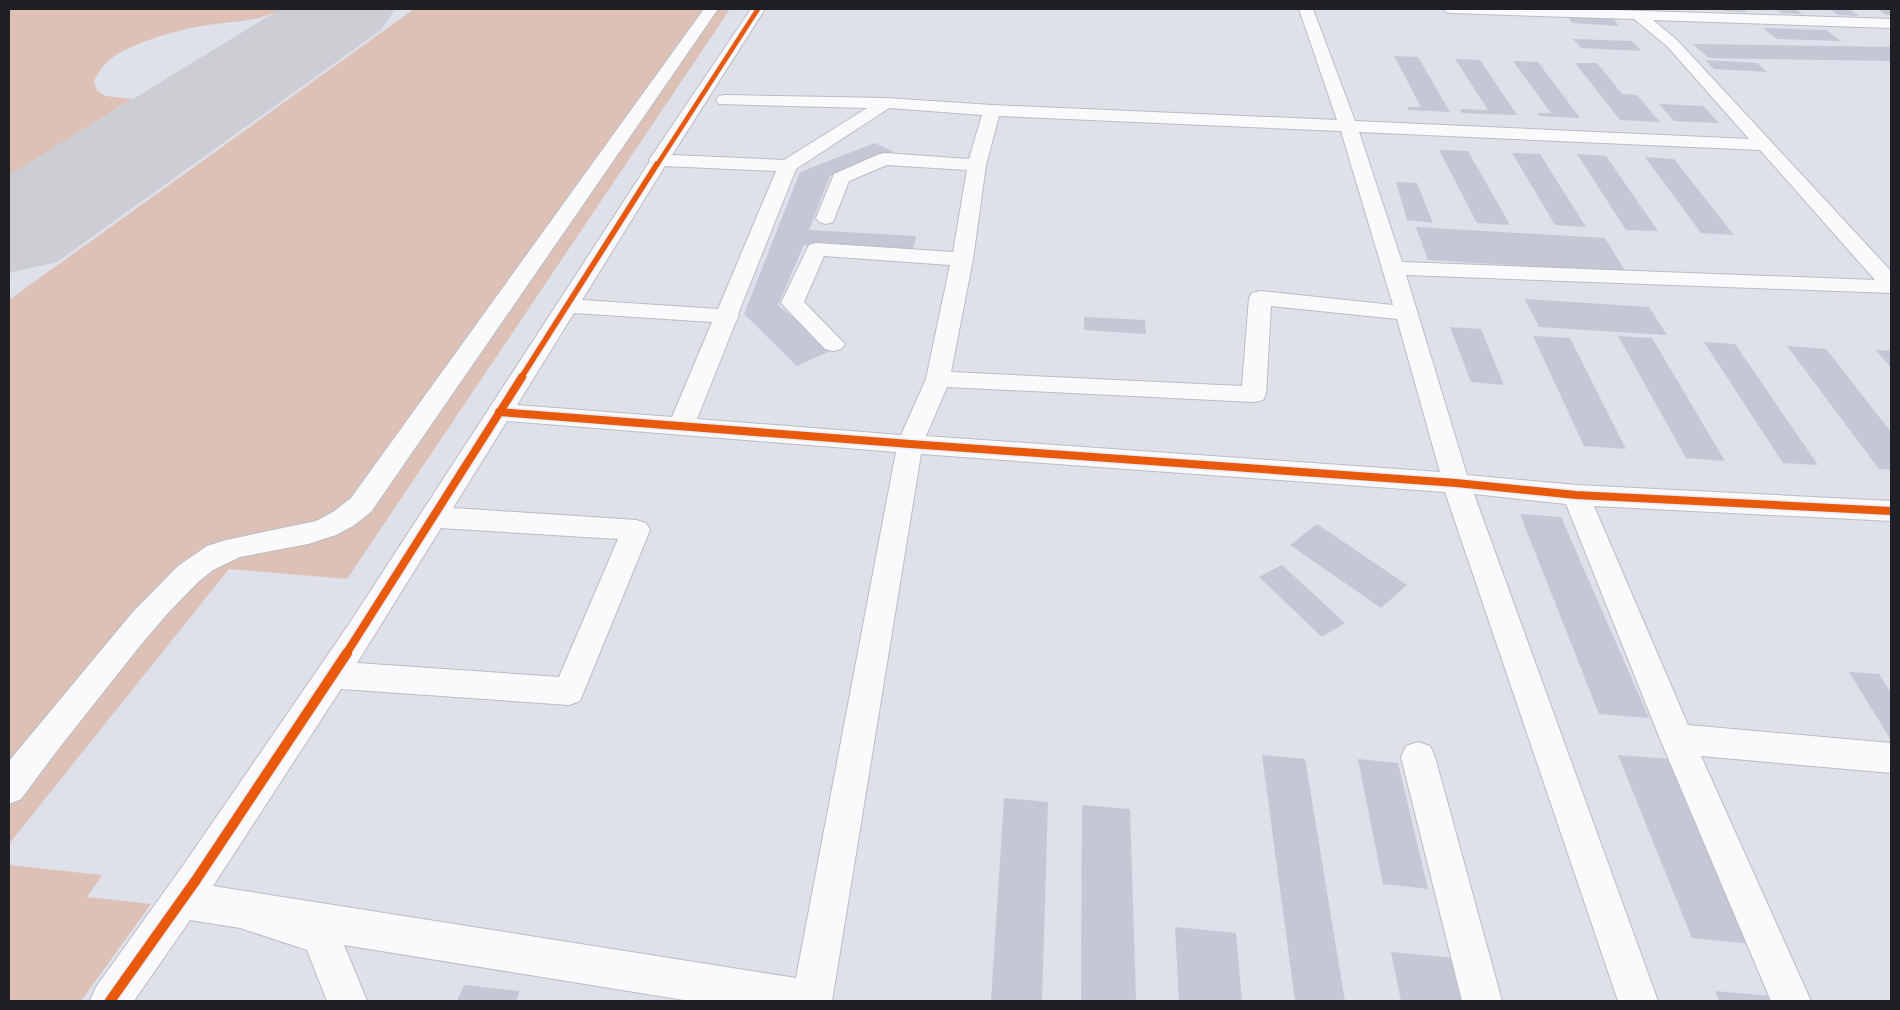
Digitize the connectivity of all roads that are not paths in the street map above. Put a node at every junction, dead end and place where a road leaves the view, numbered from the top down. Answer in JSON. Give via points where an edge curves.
{"nodes":[{"id":1,"x":711,"y":9,"type":"edge"},
{"id":2,"x":758,"y":9,"type":"edge"},
{"id":3,"x":1306,"y":9,"type":"edge"},
{"id":4,"x":1451,"y":9,"type":"edge"},
{"id":5,"x":1639,"y":16,"type":"junction"},
{"id":6,"x":1891,"y":23,"type":"edge"},
{"id":7,"x":725,"y":100,"type":"dead end"},
{"id":8,"x":886,"y":104,"type":"junction"},
{"id":9,"x":992,"y":110,"type":"junction"},
{"id":10,"x":1348,"y":126,"type":"junction"},
{"id":11,"x":1764,"y":145,"type":"junction"},
{"id":12,"x":658,"y":160,"type":"junction"},
{"id":13,"x":977,"y":165,"type":"junction"},
{"id":14,"x":788,"y":166,"type":"junction"},
{"id":15,"x":826,"y":218,"type":"dead end"},
{"id":16,"x":962,"y":259,"type":"junction"},
{"id":17,"x":1392,"y":268,"type":"junction"},
{"id":18,"x":1889,"y":288,"type":"edge"},
{"id":19,"x":568,"y":306,"type":"junction"},
{"id":20,"x":1407,"y":313,"type":"junction"},
{"id":21,"x":728,"y":316,"type":"junction"},
{"id":22,"x":833,"y":344,"type":"dead end"},
{"id":23,"x":938,"y":379,"type":"junction"},
{"id":24,"x":499,"y":412,"type":"junction"},
{"id":25,"x":681,"y":426,"type":"junction"},
{"id":26,"x":910,"y":444,"type":"junction"},
{"id":27,"x":1456,"y":483,"type":"junction"},
{"id":28,"x":1576,"y":495,"type":"junction"},
{"id":29,"x":1891,"y":511,"type":"edge"},
{"id":30,"x":433,"y":517,"type":"junction"},
{"id":31,"x":332,"y":675,"type":"junction"},
{"id":32,"x":1677,"y":739,"type":"junction"},
{"id":33,"x":1418,"y":758,"type":"dead end"},
{"id":34,"x":1891,"y":758,"type":"edge"},
{"id":35,"x":9,"y":788,"type":"edge"},
{"id":36,"x":183,"y":900,"type":"junction"},
{"id":37,"x":240,"y":909,"type":"junction"},
{"id":38,"x":110,"y":1001,"type":"edge"},
{"id":39,"x":347,"y":1001,"type":"edge"},
{"id":40,"x":812,"y":1001,"type":"edge"},
{"id":41,"x":1482,"y":1001,"type":"edge"},
{"id":42,"x":1638,"y":1001,"type":"edge"},
{"id":43,"x":1791,"y":1001,"type":"edge"}],
"edges":[{"from":1,"to":35,"type":"street","via":[[361,505],[348,517],[316,532],[233,548],[198,567],[131,636]]},
{"from":2,"to":12,"type":"street"},
{"from":3,"to":10,"type":"street"},
{"from":4,"to":5,"type":"street"},
{"from":5,"to":6,"type":"street"},
{"from":5,"to":11,"type":"street","via":[[1672,43]]},
{"from":7,"to":8,"type":"street"},
{"from":8,"to":9,"type":"street"},
{"from":8,"to":14,"type":"street"},
{"from":9,"to":10,"type":"street"},
{"from":9,"to":13,"type":"street"},
{"from":10,"to":11,"type":"street"},
{"from":10,"to":17,"type":"street"},
{"from":11,"to":18,"type":"street"},
{"from":12,"to":14,"type":"street"},
{"from":12,"to":19,"type":"street"},
{"from":13,"to":15,"type":"street","via":[[884,159],[840,178]]},
{"from":13,"to":16,"type":"street"},
{"from":14,"to":21,"type":"street"},
{"from":16,"to":22,"type":"street","via":[[816,249],[792,303]]},
{"from":16,"to":23,"type":"street"},
{"from":17,"to":18,"type":"street"},
{"from":17,"to":20,"type":"street"},
{"from":19,"to":21,"type":"street"},
{"from":19,"to":24,"type":"street"},
{"from":20,"to":23,"type":"street","via":[[1260,298],[1254,394]]},
{"from":20,"to":27,"type":"street"},
{"from":21,"to":25,"type":"street"},
{"from":23,"to":26,"type":"street"},
{"from":24,"to":25,"type":"street"},
{"from":24,"to":30,"type":"street"},
{"from":25,"to":26,"type":"street"},
{"from":26,"to":27,"type":"street"},
{"from":26,"to":40,"type":"street"},
{"from":27,"to":28,"type":"street"},
{"from":27,"to":42,"type":"street"},
{"from":28,"to":29,"type":"street"},
{"from":28,"to":32,"type":"street"},
{"from":30,"to":31,"type":"street"},
{"from":30,"to":31,"type":"street","via":[[636,530],[569,691]]},
{"from":31,"to":36,"type":"street"},
{"from":32,"to":34,"type":"street"},
{"from":32,"to":43,"type":"street"},
{"from":33,"to":41,"type":"street"},
{"from":36,"to":37,"type":"street"},
{"from":36,"to":38,"type":"street"},
{"from":37,"to":39,"type":"street","via":[[321,935]]},
{"from":37,"to":40,"type":"street"}]}
